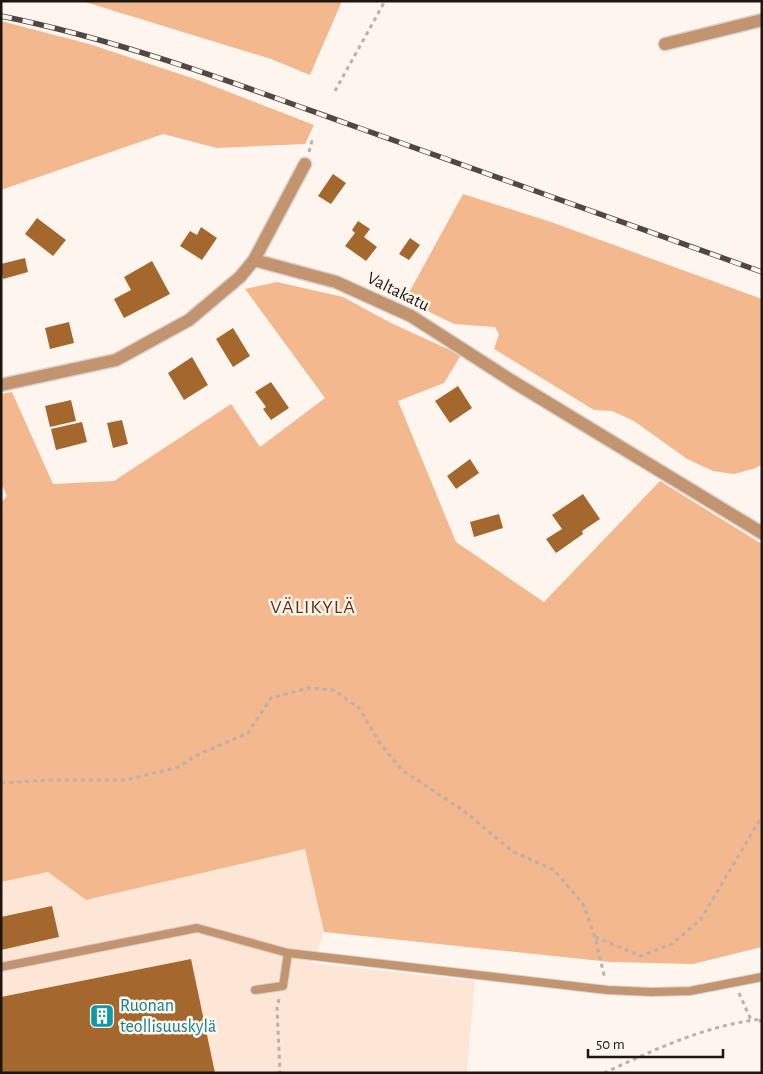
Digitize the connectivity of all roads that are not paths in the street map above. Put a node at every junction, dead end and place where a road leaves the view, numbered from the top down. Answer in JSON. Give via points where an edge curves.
{"nodes":[{"id":1,"x":762,"y":20,"type":"edge"},
{"id":2,"x":665,"y":44,"type":"dead end"},
{"id":3,"x":305,"y":164,"type":"dead end"},
{"id":4,"x":254,"y":260,"type":"junction"},
{"id":5,"x":1,"y":385,"type":"edge"},
{"id":6,"x":762,"y":533,"type":"edge"},
{"id":7,"x":288,"y":953,"type":"junction"},
{"id":8,"x":1,"y":967,"type":"edge"},
{"id":9,"x":762,"y":977,"type":"edge"},
{"id":10,"x":255,"y":990,"type":"dead end"}],
"edges":[{"from":1,"to":2,"type":"street"},
{"from":3,"to":4,"type":"street"},
{"from":4,"to":5,"type":"street","via":[[240,277],[189,320],[116,360]]},
{"from":4,"to":6,"type":"street","name":"Valtakatu","via":[[336,282],[411,316]]},
{"from":7,"to":8,"type":"lane","via":[[196,928]]},
{"from":7,"to":9,"type":"lane","via":[[607,990],[690,991]]},
{"from":7,"to":10,"type":"lane","via":[[283,986]]}]}
